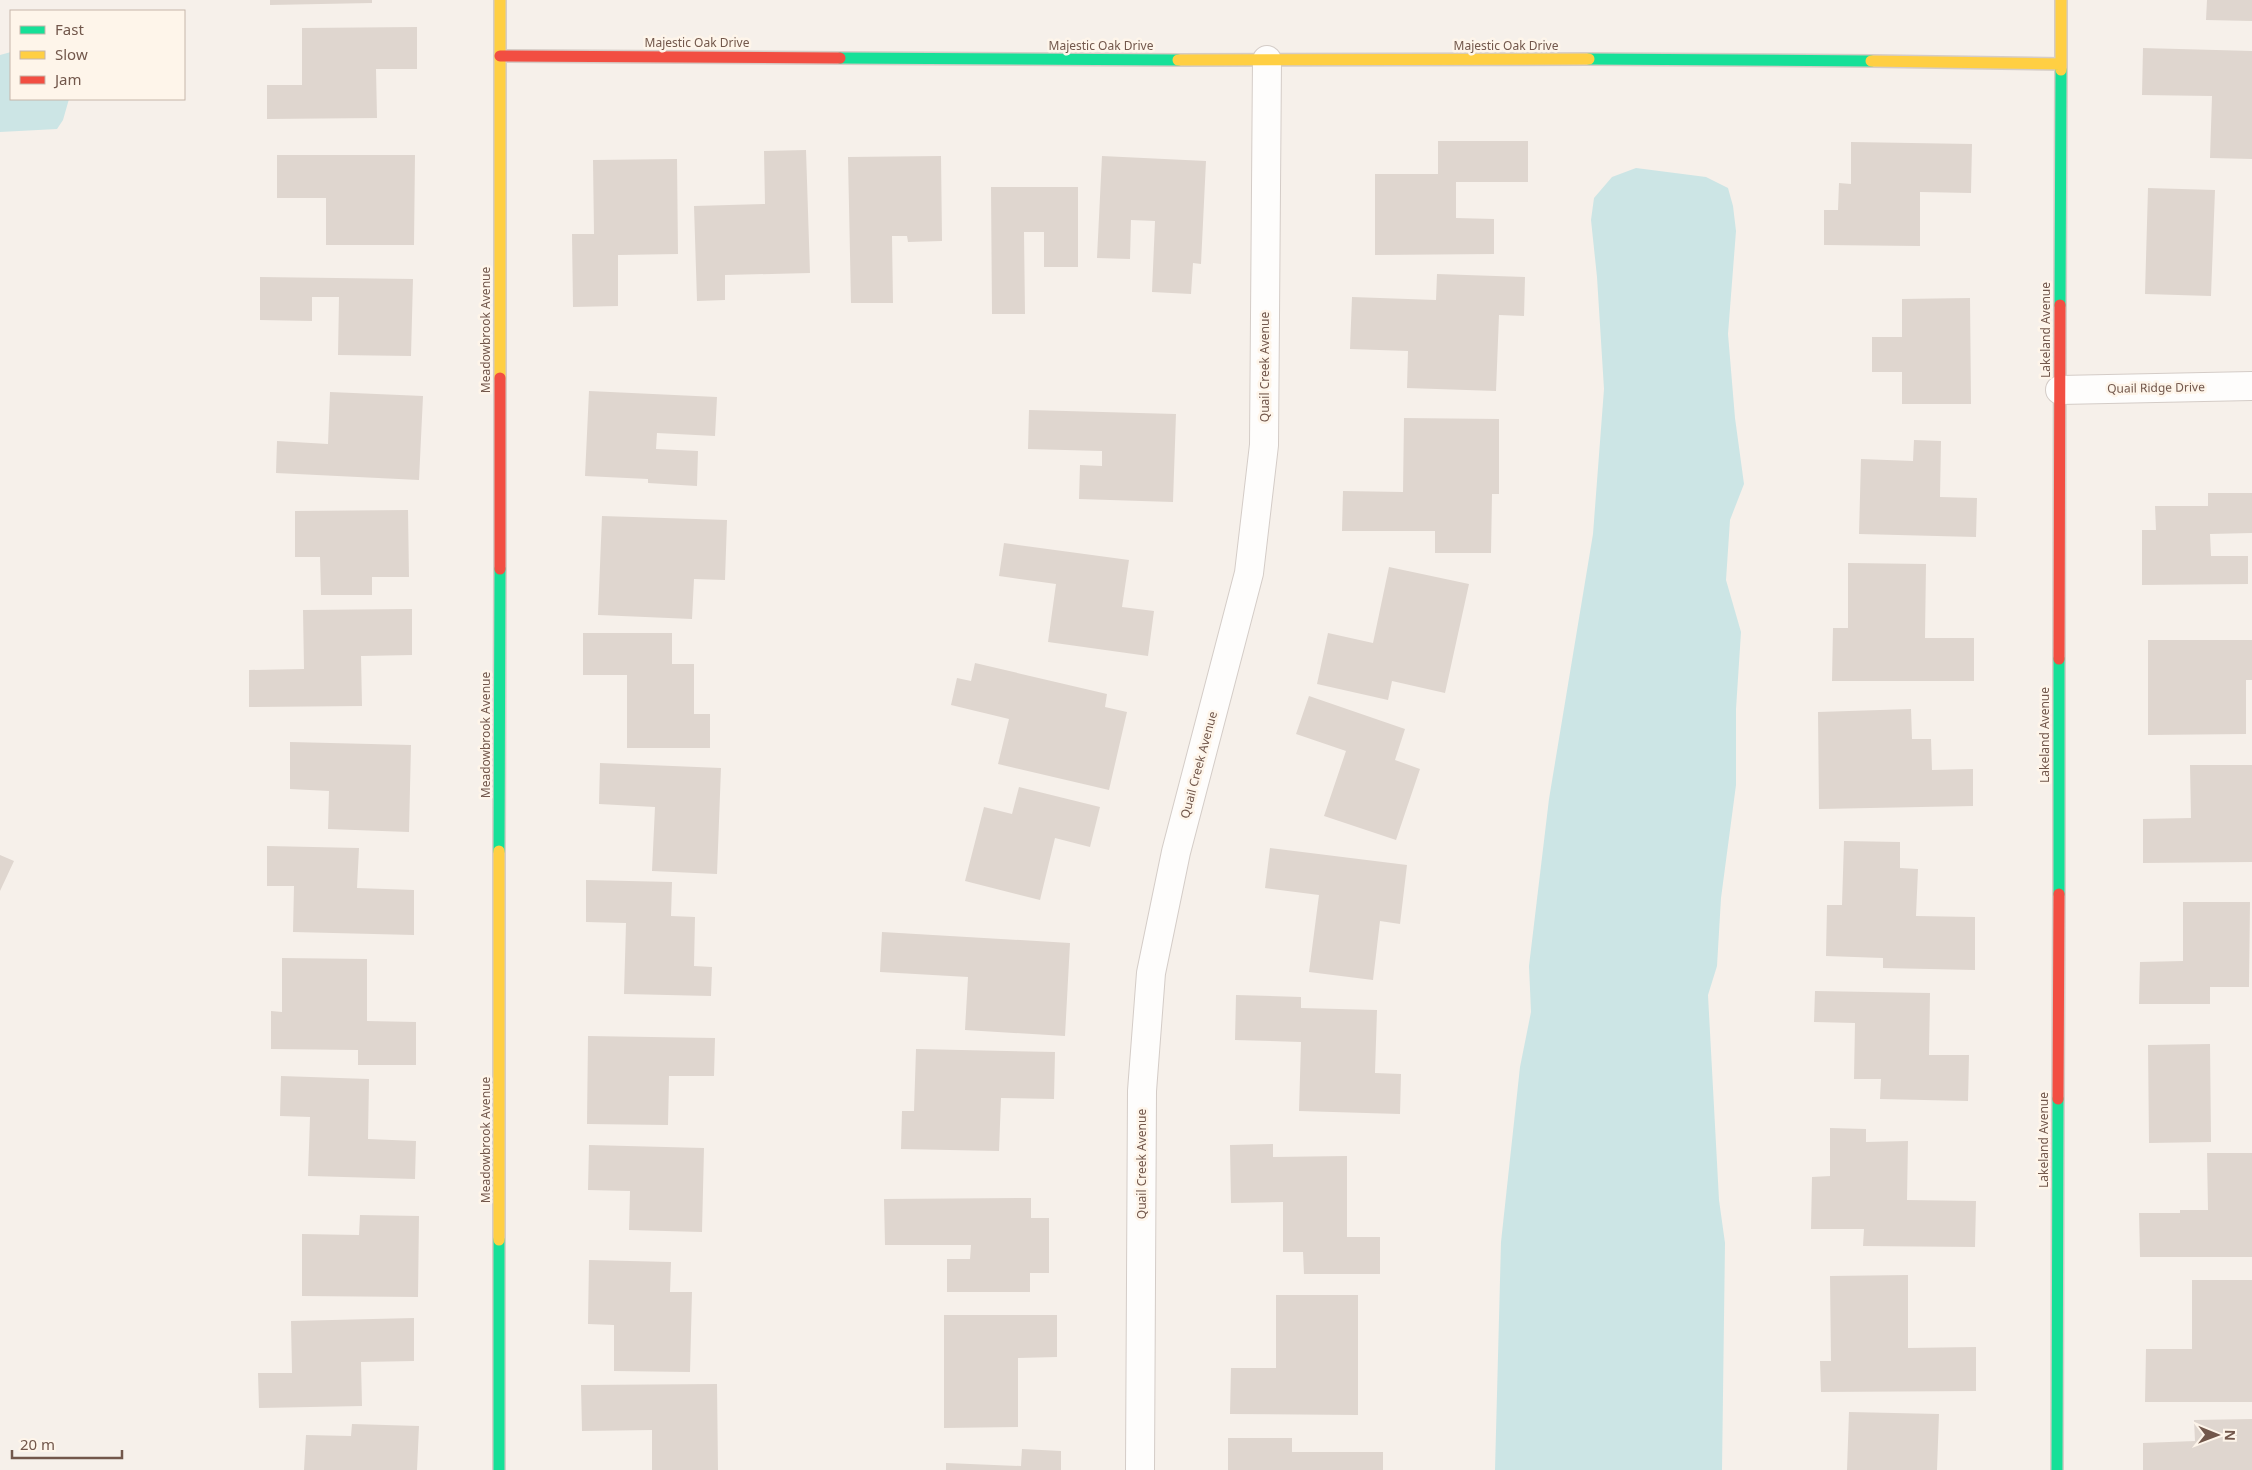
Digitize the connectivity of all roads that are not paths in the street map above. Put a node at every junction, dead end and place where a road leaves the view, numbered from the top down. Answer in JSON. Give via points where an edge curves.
{"nodes":[{"id":1,"x":500,"y":0,"type":"edge"},
{"id":2,"x":2061,"y":0,"type":"edge"},
{"id":3,"x":500,"y":56,"type":"junction"},
{"id":4,"x":1267,"y":60,"type":"junction"},
{"id":5,"x":2060,"y":64,"type":"junction"},
{"id":6,"x":2252,"y":386,"type":"edge"},
{"id":7,"x":2060,"y":390,"type":"junction"},
{"id":8,"x":499,"y":1470,"type":"edge"},
{"id":9,"x":1140,"y":1470,"type":"edge"},
{"id":10,"x":2057,"y":1470,"type":"edge"}],
"edges":[{"from":1,"to":3,"type":"street","name":"Meadowbrook Avenue"},
{"from":2,"to":5,"type":"street","name":"Lakeland Avenue"},
{"from":3,"to":4,"type":"street","name":"Majestic Oak Drive"},
{"from":3,"to":8,"type":"street","name":"Meadowbrook Avenue"},
{"from":4,"to":5,"type":"street","name":"Majestic Oak Drive","via":[[1703,59]]},
{"from":4,"to":9,"type":"street","name":"Quail Creek Avenue","via":[[1264,445],[1249,573],[1176,852],[1150,973],[1142,1091]]},
{"from":5,"to":7,"type":"street","name":"Lakeland Avenue"},
{"from":6,"to":7,"type":"street","name":"Quail Ridge Drive"},
{"from":7,"to":10,"type":"street","name":"Lakeland Avenue"}]}
